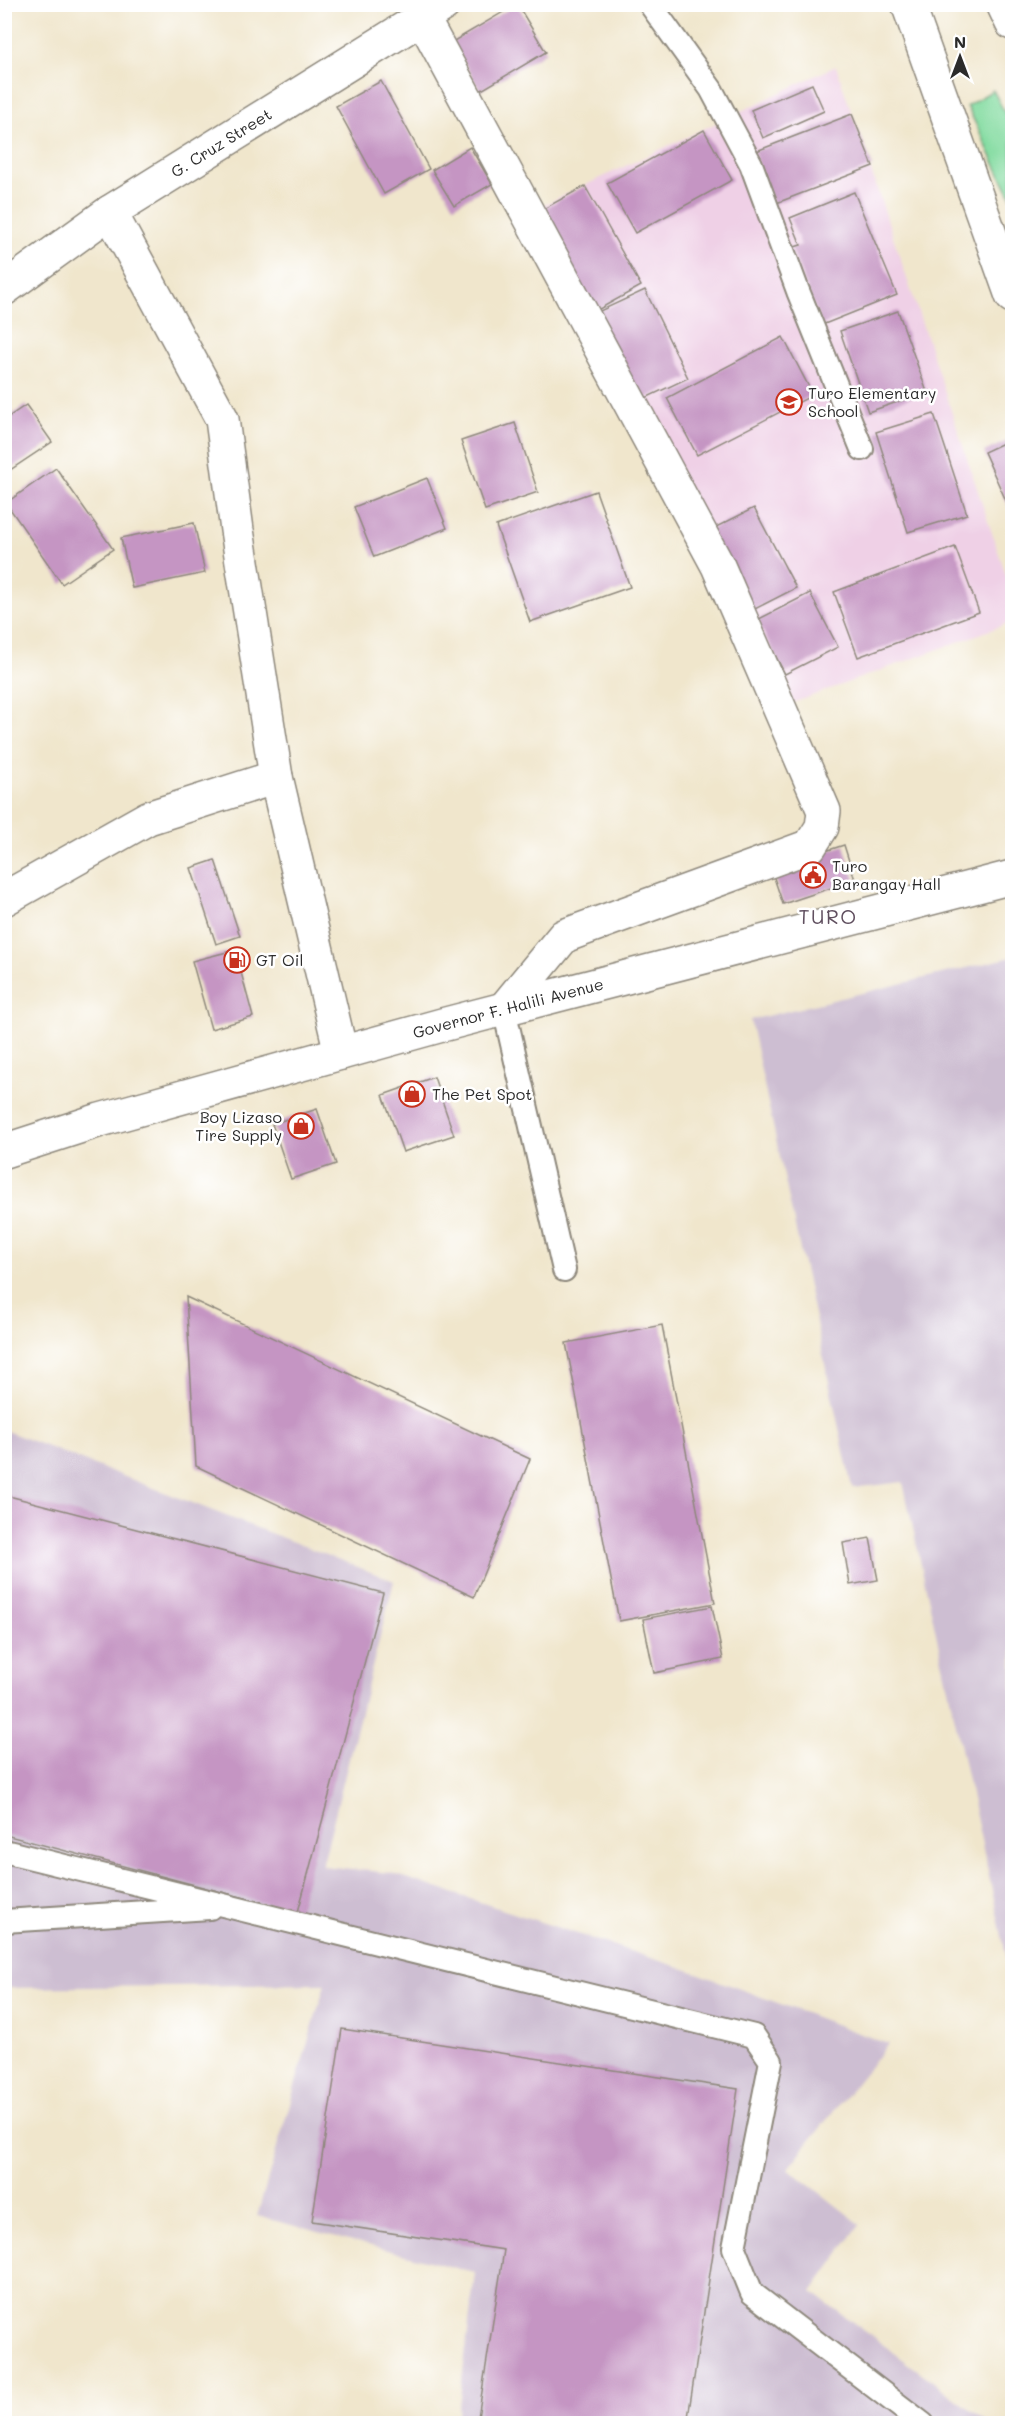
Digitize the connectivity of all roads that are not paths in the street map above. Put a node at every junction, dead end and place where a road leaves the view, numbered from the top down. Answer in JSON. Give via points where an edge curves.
{"nodes":[{"id":1,"x":650,"y":4,"type":"edge"},
{"id":2,"x":908,"y":4,"type":"edge"},
{"id":3,"x":1003,"y":4,"type":"edge"},
{"id":4,"x":434,"y":10,"type":"edge"},
{"id":5,"x":1012,"y":23,"type":"edge"},
{"id":6,"x":110,"y":212,"type":"junction"},
{"id":7,"x":4,"y":289,"type":"edge"},
{"id":8,"x":1012,"y":296,"type":"edge"},
{"id":9,"x":862,"y":450,"type":"dead end"},
{"id":10,"x":276,"y":777,"type":"junction"},
{"id":11,"x":1012,"y":877,"type":"edge"},
{"id":12,"x":4,"y":899,"type":"edge"},
{"id":13,"x":504,"y":1010,"type":"junction"},
{"id":14,"x":341,"y":1053,"type":"junction"},
{"id":15,"x":4,"y":1151,"type":"edge"},
{"id":16,"x":564,"y":1270,"type":"dead end"},
{"id":17,"x":4,"y":1851,"type":"edge"},
{"id":18,"x":233,"y":1907,"type":"junction"},
{"id":19,"x":4,"y":1921,"type":"edge"},
{"id":20,"x":923,"y":2424,"type":"edge"}],
"edges":[{"from":1,"to":9,"type":"lane","via":[[711,89],[751,164]]},
{"from":2,"to":8,"type":"main road"},
{"from":3,"to":5,"type":"main road"},
{"from":4,"to":6,"type":"main road","name":"G. Cruz Street"},
{"from":4,"to":13,"type":"main road","via":[[718,567],[824,811],[822,827],[810,846],[564,936]]},
{"from":6,"to":7,"type":"main road","name":"G. Cruz Street"},
{"from":6,"to":10,"type":"main road","via":[[222,419]]},
{"from":10,"to":12,"type":"main road","via":[[148,818]]},
{"from":10,"to":14,"type":"main road"},
{"from":11,"to":13,"type":"main road","name":"Governor F. Halili Avenue"},
{"from":13,"to":14,"type":"main road","name":"Governor F. Halili Avenue"},
{"from":13,"to":16,"type":"lane"},
{"from":14,"to":15,"type":"main road","name":"Governor F. Halili Avenue"},
{"from":17,"to":18,"type":"lane"},
{"from":18,"to":19,"type":"lane"},
{"from":18,"to":20,"type":"lane","via":[[754,2036],[771,2061],[734,2248],[752,2293]]}]}
